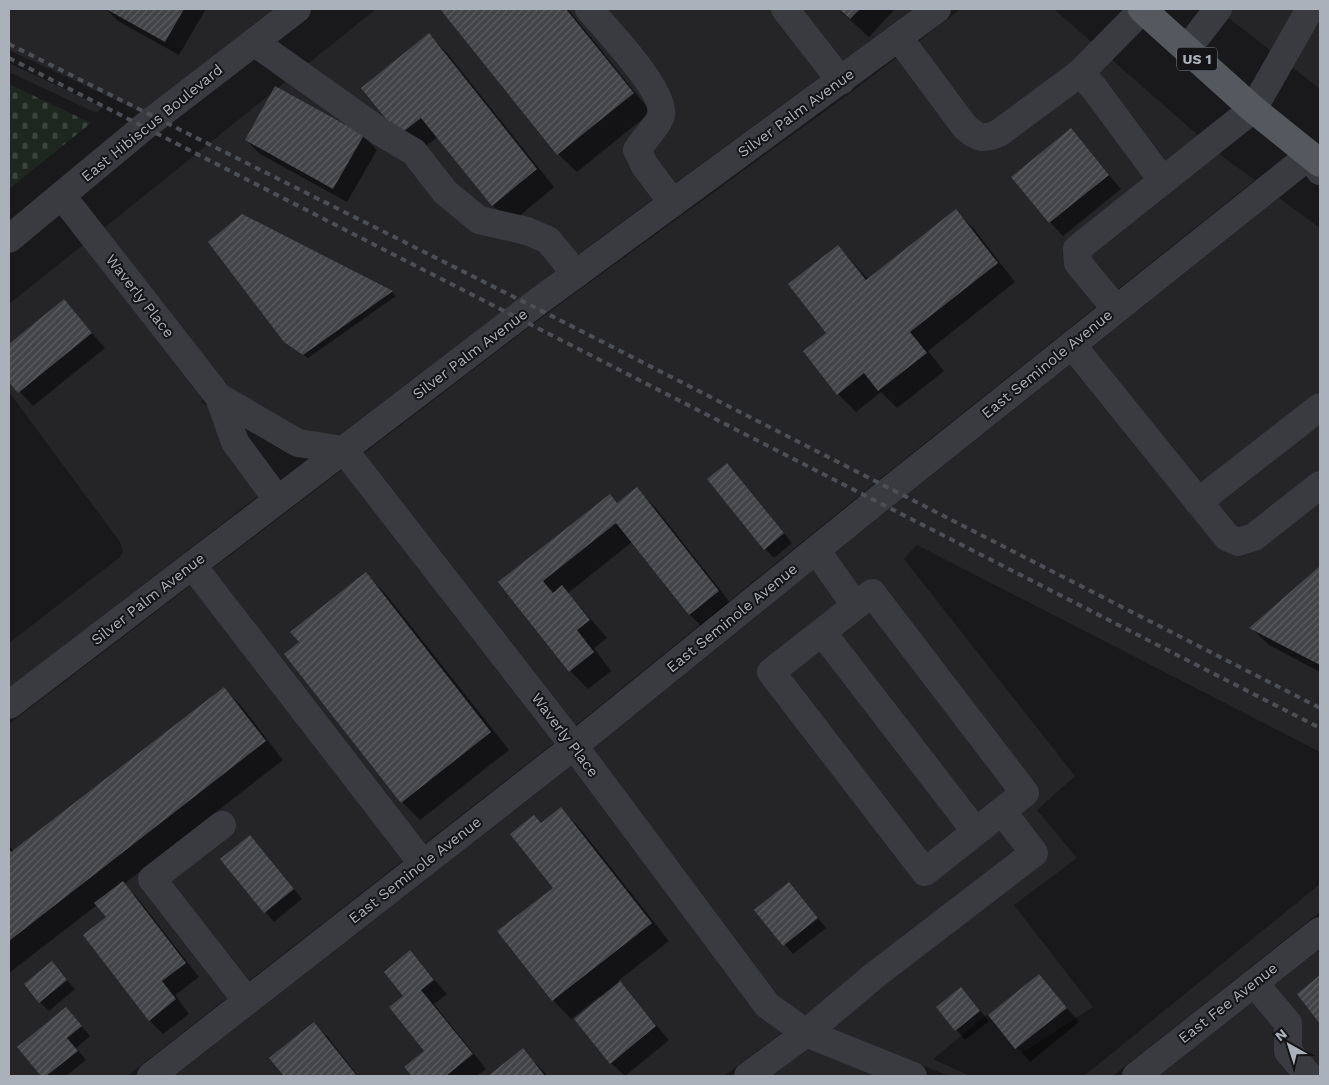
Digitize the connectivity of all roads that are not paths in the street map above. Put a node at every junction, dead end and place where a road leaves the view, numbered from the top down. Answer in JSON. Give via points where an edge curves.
{"nodes":[{"id":1,"x":297,"y":9,"type":"edge"},
{"id":2,"x":588,"y":9,"type":"edge"},
{"id":3,"x":937,"y":9,"type":"edge"},
{"id":4,"x":1142,"y":9,"type":"edge"},
{"id":5,"x":1218,"y":9,"type":"edge"},
{"id":6,"x":1310,"y":9,"type":"edge"},
{"id":7,"x":788,"y":13,"type":"edge"},
{"id":8,"x":899,"y":38,"type":"junction"},
{"id":9,"x":254,"y":42,"type":"junction"},
{"id":10,"x":1186,"y":49,"type":"junction"},
{"id":11,"x":1080,"y":72,"type":"junction"},
{"id":12,"x":841,"y":81,"type":"junction"},
{"id":13,"x":1253,"y":109,"type":"junction"},
{"id":14,"x":1317,"y":163,"type":"edge"},
{"id":15,"x":1162,"y":180,"type":"junction"},
{"id":16,"x":62,"y":196,"type":"junction"},
{"id":17,"x":673,"y":203,"type":"junction"},
{"id":18,"x":9,"y":239,"type":"edge"},
{"id":19,"x":576,"y":274,"type":"junction"},
{"id":20,"x":1116,"y":309,"type":"junction"},
{"id":21,"x":1072,"y":345,"type":"junction"},
{"id":22,"x":219,"y":397,"type":"junction"},
{"id":23,"x":1320,"y":406,"type":"edge"},
{"id":24,"x":344,"y":450,"type":"junction"},
{"id":25,"x":1320,"y":484,"type":"edge"},
{"id":26,"x":277,"y":499,"type":"junction"},
{"id":27,"x":1198,"y":502,"type":"junction"},
{"id":28,"x":816,"y":550,"type":"junction"},
{"id":29,"x":192,"y":565,"type":"junction"},
{"id":30,"x":855,"y":605,"type":"junction"},
{"id":31,"x":822,"y":632,"type":"junction"},
{"id":32,"x":9,"y":706,"type":"edge"},
{"id":33,"x":574,"y":746,"type":"junction"},
{"id":34,"x":1002,"y":811,"type":"junction"},
{"id":35,"x":222,"y":824,"type":"dead end"},
{"id":36,"x":976,"y":832,"type":"junction"},
{"id":37,"x":422,"y":864,"type":"junction"},
{"id":38,"x":1320,"y":931,"type":"edge"},
{"id":39,"x":1254,"y":982,"type":"junction"},
{"id":40,"x":247,"y":1001,"type":"junction"},
{"id":41,"x":806,"y":1033,"type":"junction"},
{"id":42,"x":151,"y":1076,"type":"edge"},
{"id":43,"x":748,"y":1076,"type":"edge"},
{"id":44,"x":913,"y":1076,"type":"edge"},
{"id":45,"x":1136,"y":1076,"type":"edge"},
{"id":46,"x":1309,"y":1076,"type":"edge"}],
"edges":[{"from":1,"to":9,"type":"street","name":"East Hibiscus Boulevard"},
{"from":2,"to":17,"type":"street","via":[[637,66],[661,105],[661,117],[637,150]]},
{"from":3,"to":8,"type":"street","name":"Silver Palm Avenue"},
{"from":4,"to":10,"type":"main road","number":"US 1"},
{"from":4,"to":11,"type":"street"},
{"from":5,"to":10,"type":"street"},
{"from":6,"to":13,"type":"street"},
{"from":7,"to":12,"type":"street"},
{"from":8,"to":11,"type":"street","via":[[965,127],[977,137],[987,138],[999,133]]},
{"from":8,"to":12,"type":"street","name":"Silver Palm Avenue"},
{"from":9,"to":16,"type":"street","name":"East Hibiscus Boulevard","via":[[145,126]]},
{"from":9,"to":19,"type":"street","via":[[414,152],[444,192],[479,220],[527,231],[548,240]]},
{"from":10,"to":13,"type":"main road","number":"US 1"},
{"from":11,"to":15,"type":"street"},
{"from":12,"to":17,"type":"street","name":"Silver Palm Avenue"},
{"from":13,"to":14,"type":"main road","number":"US 1"},
{"from":13,"to":15,"type":"street"},
{"from":14,"to":20,"type":"street","name":"East Seminole Avenue"},
{"from":15,"to":20,"type":"street","via":[[1077,249],[1078,263]]},
{"from":16,"to":18,"type":"street","name":"East Hibiscus Boulevard"},
{"from":16,"to":22,"type":"street","name":"Waverly Place"},
{"from":17,"to":19,"type":"street","name":"Silver Palm Avenue"},
{"from":19,"to":24,"type":"street","name":"Silver Palm Avenue"},
{"from":20,"to":21,"type":"street","name":"East Seminole Avenue"},
{"from":21,"to":27,"type":"street"},
{"from":21,"to":28,"type":"street","name":"East Seminole Avenue"},
{"from":22,"to":24,"type":"street","name":"Waverly Place","via":[[298,443]]},
{"from":22,"to":26,"type":"street","name":"Waverly Place","via":[[235,442]]},
{"from":23,"to":27,"type":"street"},
{"from":24,"to":26,"type":"street","name":"Silver Palm Avenue"},
{"from":24,"to":33,"type":"street","name":"Waverly Place"},
{"from":25,"to":27,"type":"street","via":[[1254,537],[1238,542],[1227,537]]},
{"from":26,"to":29,"type":"street","name":"Silver Palm Avenue"},
{"from":28,"to":30,"type":"street"},
{"from":28,"to":33,"type":"street","name":"East Seminole Avenue"},
{"from":29,"to":32,"type":"street","name":"Silver Palm Avenue"},
{"from":29,"to":37,"type":"street"},
{"from":30,"to":31,"type":"street"},
{"from":30,"to":34,"type":"street","via":[[872,593],[1025,793]]},
{"from":31,"to":36,"type":"street"},
{"from":31,"to":36,"type":"street","via":[[771,672],[925,872]]},
{"from":33,"to":37,"type":"street","name":"East Seminole Avenue"},
{"from":33,"to":41,"type":"street","name":"Waverly Place","via":[[767,1005]]},
{"from":34,"to":36,"type":"street"},
{"from":34,"to":41,"type":"street","via":[[1034,853],[875,975]]},
{"from":35,"to":40,"type":"street","via":[[152,879]]},
{"from":37,"to":40,"type":"street","name":"East Seminole Avenue"},
{"from":38,"to":39,"type":"street","name":"East Fee Avenue"},
{"from":39,"to":45,"type":"street","name":"East Fee Avenue"},
{"from":39,"to":46,"type":"street","via":[[1288,1023],[1288,1051]]},
{"from":40,"to":42,"type":"street","name":"East Seminole Avenue"},
{"from":41,"to":43,"type":"street"},
{"from":41,"to":44,"type":"street","name":"Waverly Place"}]}
